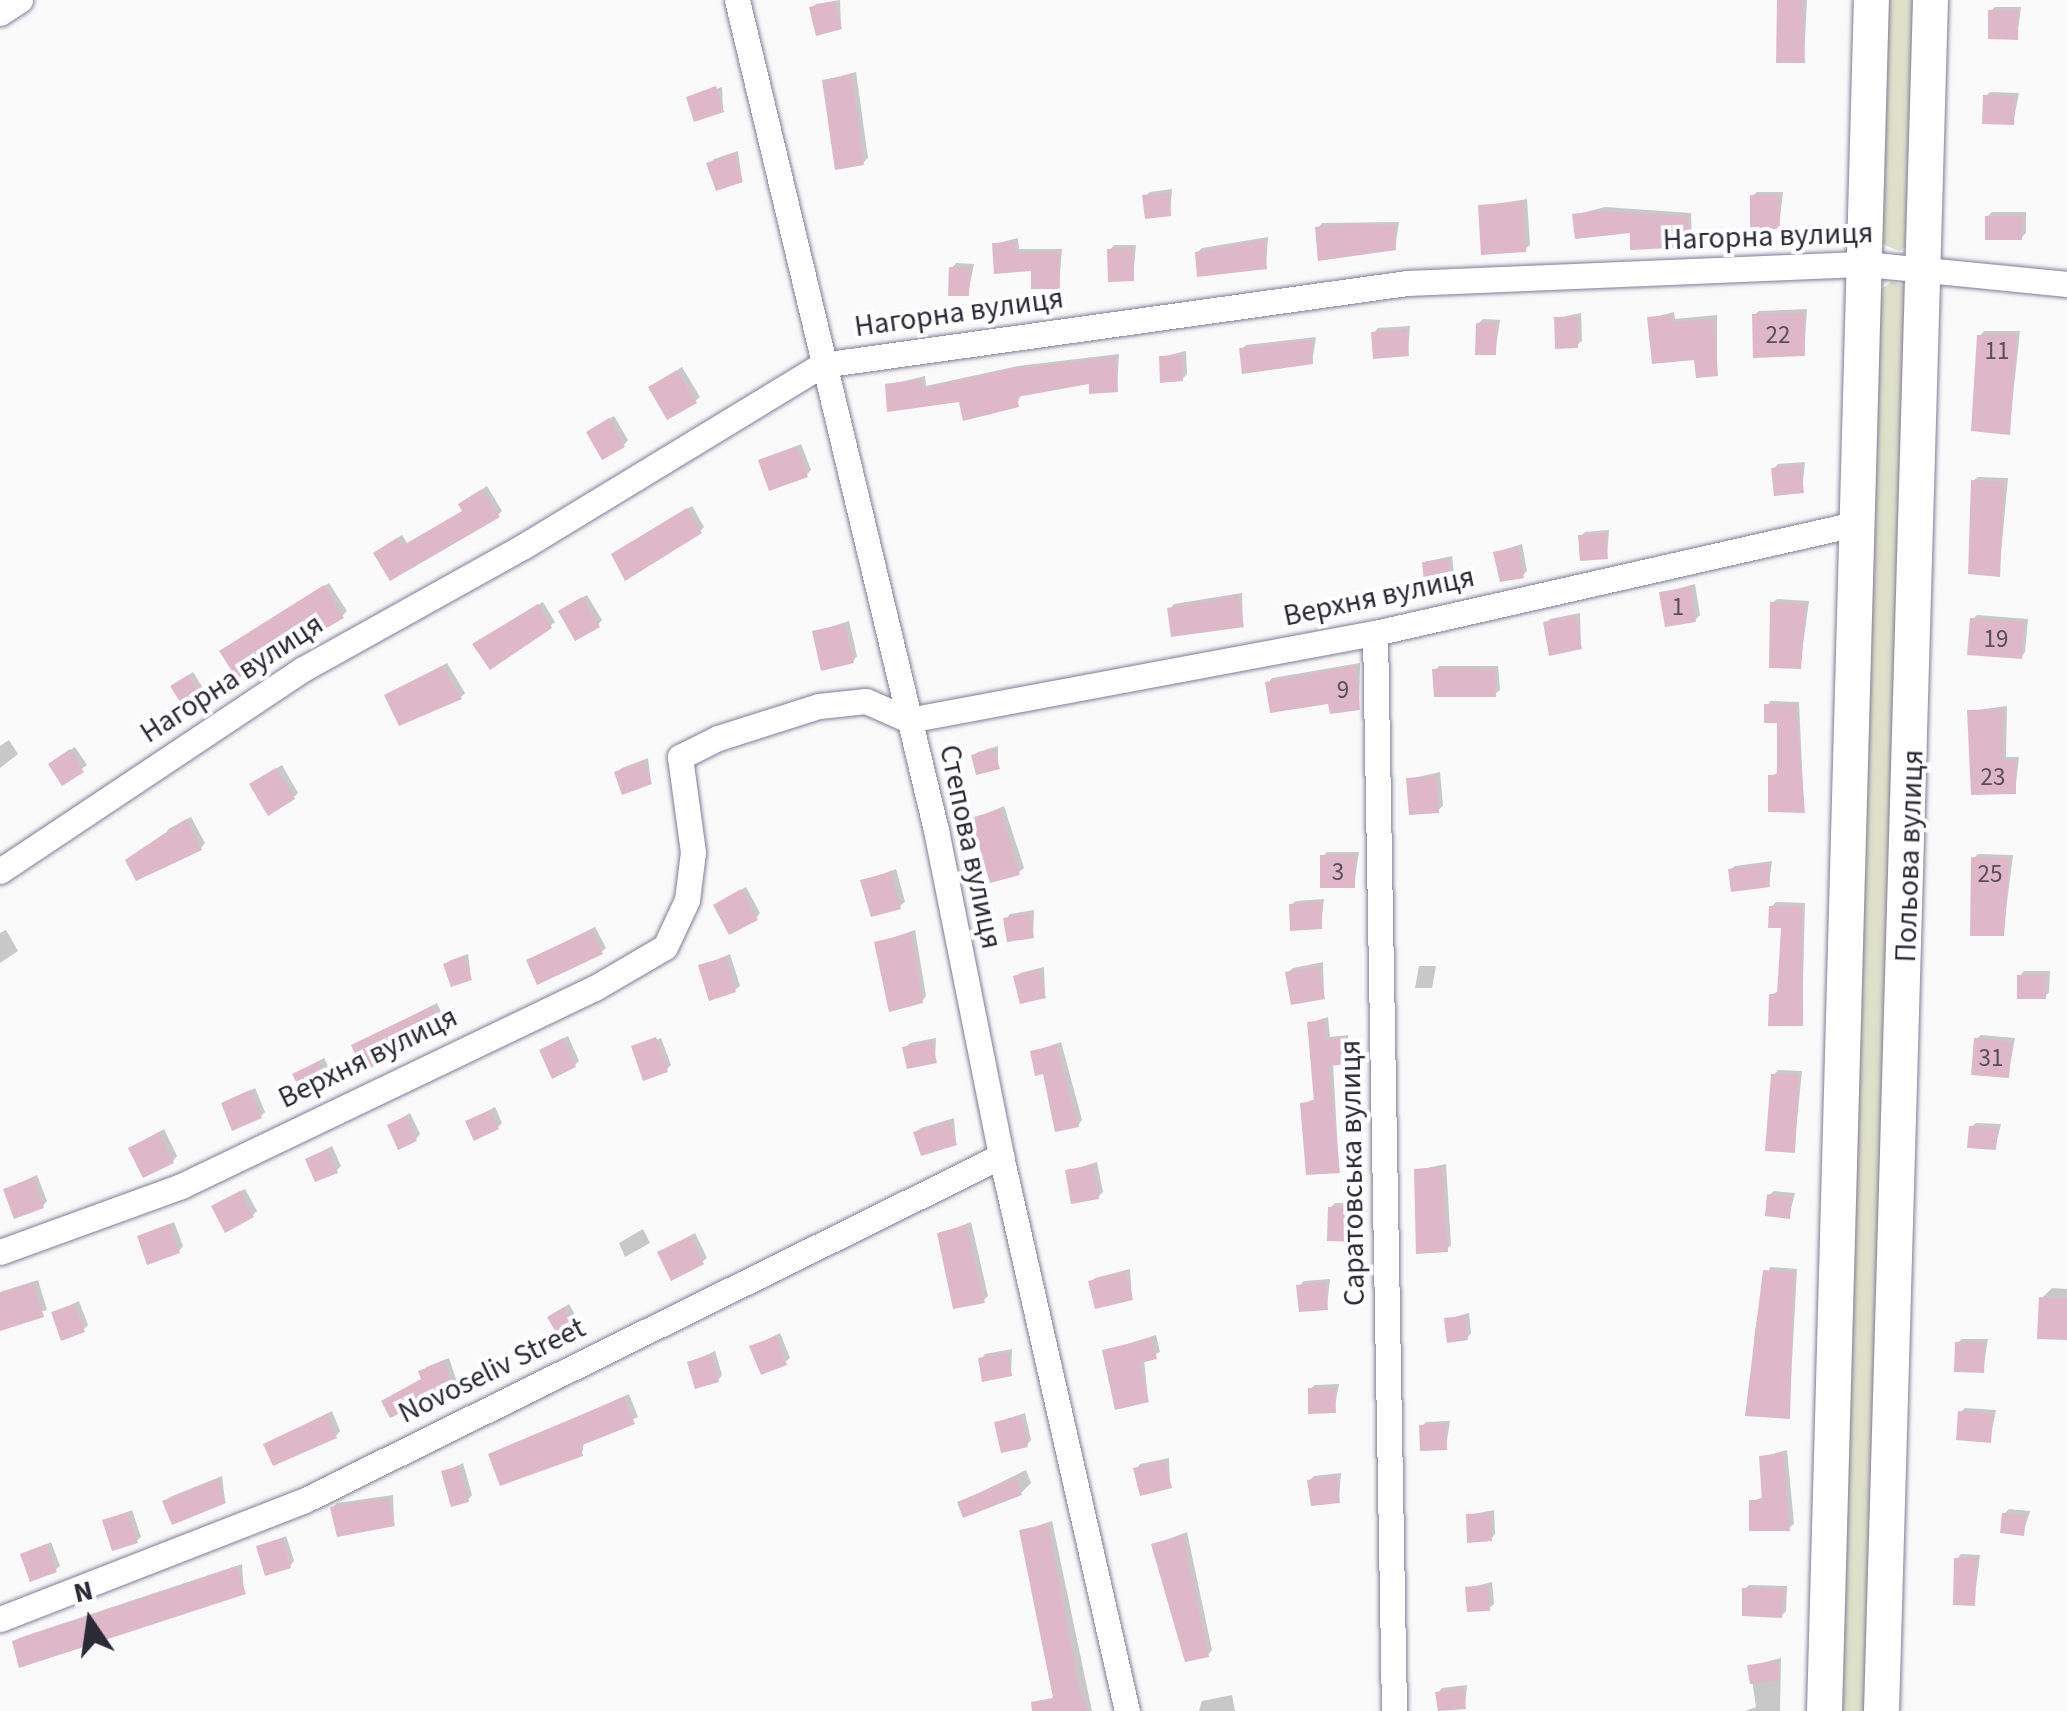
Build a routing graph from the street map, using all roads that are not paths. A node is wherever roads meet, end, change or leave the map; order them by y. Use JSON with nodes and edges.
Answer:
{"nodes":[{"id":1,"x":20,"y":0,"type":"edge"},
{"id":2,"x":737,"y":0,"type":"edge"},
{"id":3,"x":1871,"y":0,"type":"edge"},
{"id":4,"x":1930,"y":0,"type":"edge"},
{"id":5,"x":0,"y":13,"type":"edge"},
{"id":6,"x":1866,"y":264,"type":"junction"},
{"id":7,"x":1923,"y":268,"type":"junction"},
{"id":8,"x":2067,"y":284,"type":"edge"},
{"id":9,"x":822,"y":365,"type":"junction"},
{"id":10,"x":1859,"y":523,"type":"junction"},
{"id":11,"x":1375,"y":633,"type":"junction"},
{"id":12,"x":909,"y":720,"type":"junction"},
{"id":13,"x":0,"y":871,"type":"edge"},
{"id":14,"x":1001,"y":1156,"type":"junction"},
{"id":15,"x":0,"y":1252,"type":"edge"},
{"id":16,"x":0,"y":1619,"type":"edge"},
{"id":17,"x":1127,"y":1711,"type":"edge"},
{"id":18,"x":1394,"y":1711,"type":"edge"},
{"id":19,"x":1824,"y":1711,"type":"edge"},
{"id":20,"x":1880,"y":1711,"type":"edge"}],
"edges":[{"from":1,"to":5,"type":"street"},
{"from":2,"to":9,"type":"street","name":"Степова вулиця"},
{"from":3,"to":6,"type":"main road","name":"Польова вулиця"},
{"from":4,"to":7,"type":"main road","name":"Польова вулиця"},
{"from":6,"to":7,"type":"street","name":"Нагорна вулиця"},
{"from":6,"to":9,"type":"street","name":"Нагорна вулиця"},
{"from":6,"to":10,"type":"main road","name":"Польова вулиця"},
{"from":7,"to":8,"type":"street","name":"Нагорна вулиця"},
{"from":7,"to":20,"type":"main road","name":"Польова вулиця"},
{"from":9,"to":12,"type":"street","name":"Степова вулиця"},
{"from":9,"to":13,"type":"street","name":"Нагорна вулиця"},
{"from":10,"to":11,"type":"street","name":"Верхня вулиця"},
{"from":10,"to":19,"type":"main road","name":"Польова вулиця"},
{"from":11,"to":12,"type":"street","name":"Верхня вулиця"},
{"from":11,"to":18,"type":"street","name":"Саратовська вулиця"},
{"from":12,"to":14,"type":"street","name":"Степова вулиця"},
{"from":12,"to":15,"type":"street","name":"Верхня вулиця"},
{"from":14,"to":16,"type":"street","name":"Novoseliv Street"},
{"from":14,"to":17,"type":"street","name":"Степова вулиця"}]}
